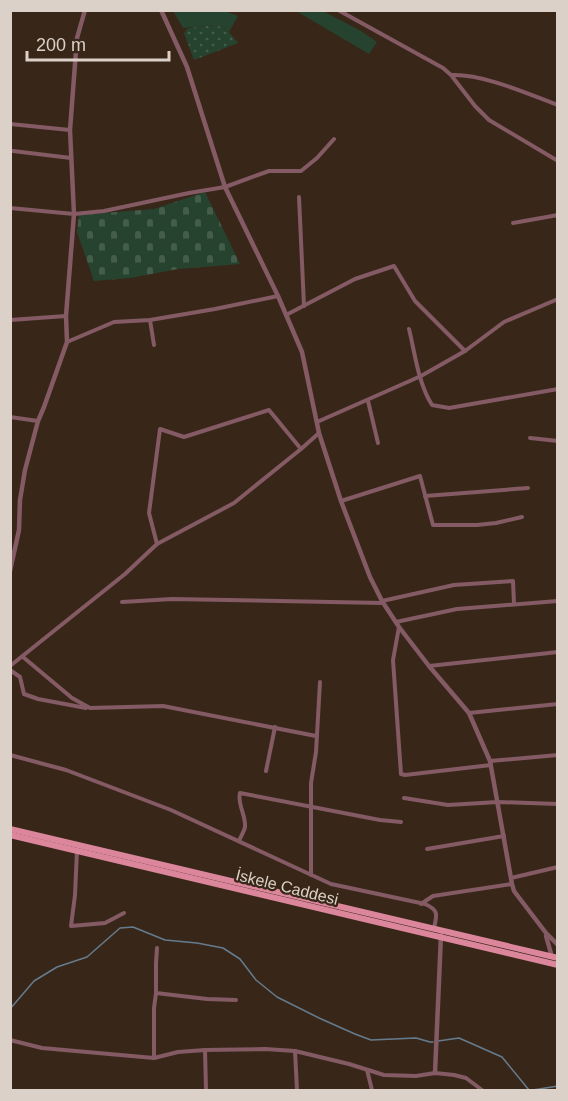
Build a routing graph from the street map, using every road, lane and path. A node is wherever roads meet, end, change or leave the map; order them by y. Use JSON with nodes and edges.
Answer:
{"nodes":[{"id":1,"x":85,"y":10,"type":"edge"},
{"id":2,"x":161,"y":10,"type":"edge"},
{"id":3,"x":338,"y":10,"type":"edge"},
{"id":4,"x":451,"y":75,"type":"junction"},
{"id":5,"x":558,"y":105,"type":"edge"},
{"id":6,"x":10,"y":124,"type":"edge"},
{"id":7,"x":70,"y":130,"type":"junction"},
{"id":8,"x":334,"y":139,"type":"dead end"},
{"id":9,"x":13,"y":151,"type":"dead end"},
{"id":10,"x":71,"y":158,"type":"junction"},
{"id":11,"x":558,"y":161,"type":"edge"},
{"id":12,"x":225,"y":187,"type":"junction"},
{"id":13,"x":299,"y":197,"type":"dead end"},
{"id":14,"x":10,"y":208,"type":"edge"},
{"id":15,"x":74,"y":214,"type":"junction"},
{"id":16,"x":558,"y":215,"type":"edge"},
{"id":17,"x":513,"y":223,"type":"dead end"},
{"id":18,"x":278,"y":296,"type":"junction"},
{"id":19,"x":558,"y":299,"type":"edge"},
{"id":20,"x":304,"y":306,"type":"junction"},
{"id":21,"x":286,"y":315,"type":"junction"},
{"id":22,"x":66,"y":316,"type":"junction"},
{"id":23,"x":10,"y":320,"type":"edge"},
{"id":24,"x":150,"y":320,"type":"junction"},
{"id":25,"x":409,"y":329,"type":"dead end"},
{"id":26,"x":67,"y":342,"type":"junction"},
{"id":27,"x":154,"y":345,"type":"dead end"},
{"id":28,"x":465,"y":351,"type":"junction"},
{"id":29,"x":421,"y":376,"type":"junction"},
{"id":30,"x":558,"y":389,"type":"edge"},
{"id":31,"x":368,"y":401,"type":"junction"},
{"id":32,"x":10,"y":417,"type":"edge"},
{"id":33,"x":38,"y":421,"type":"junction"},
{"id":34,"x":317,"y":422,"type":"junction"},
{"id":35,"x":319,"y":433,"type":"junction"},
{"id":36,"x":530,"y":438,"type":"dead end"},
{"id":37,"x":558,"y":441,"type":"edge"},
{"id":38,"x":378,"y":443,"type":"dead end"},
{"id":39,"x":301,"y":449,"type":"junction"},
{"id":40,"x":528,"y":488,"type":"dead end"},
{"id":41,"x":425,"y":496,"type":"junction"},
{"id":42,"x":341,"y":501,"type":"junction"},
{"id":43,"x":522,"y":517,"type":"dead end"},
{"id":44,"x":157,"y":544,"type":"junction"},
{"id":45,"x":10,"y":571,"type":"edge"},
{"id":46,"x":558,"y":601,"type":"edge"},
{"id":47,"x":122,"y":602,"type":"dead end"},
{"id":48,"x":382,"y":602,"type":"junction"},
{"id":49,"x":514,"y":604,"type":"junction"},
{"id":50,"x":397,"y":625,"type":"junction"},
{"id":51,"x":558,"y":652,"type":"edge"},
{"id":52,"x":23,"y":657,"type":"junction"},
{"id":53,"x":429,"y":666,"type":"junction"},
{"id":54,"x":10,"y":668,"type":"edge"},
{"id":55,"x":320,"y":682,"type":"dead end"},
{"id":56,"x":558,"y":704,"type":"edge"},
{"id":57,"x":90,"y":708,"type":"junction"},
{"id":58,"x":469,"y":713,"type":"junction"},
{"id":59,"x":275,"y":727,"type":"junction"},
{"id":60,"x":316,"y":736,"type":"junction"},
{"id":61,"x":10,"y":755,"type":"edge"},
{"id":62,"x":558,"y":755,"type":"edge"},
{"id":63,"x":491,"y":763,"type":"junction"},
{"id":64,"x":266,"y":771,"type":"dead end"},
{"id":65,"x":404,"y":798,"type":"dead end"},
{"id":66,"x":498,"y":802,"type":"junction"},
{"id":67,"x":558,"y":804,"type":"edge"},
{"id":68,"x":311,"y":806,"type":"junction"},
{"id":69,"x":401,"y":822,"type":"dead end"},
{"id":70,"x":10,"y":830,"type":"edge"},
{"id":71,"x":10,"y":836,"type":"edge"},
{"id":72,"x":504,"y":836,"type":"junction"},
{"id":73,"x":239,"y":841,"type":"junction"},
{"id":74,"x":77,"y":849,"type":"junction"},
{"id":75,"x":428,"y":849,"type":"dead end"},
{"id":76,"x":558,"y":867,"type":"edge"},
{"id":77,"x":311,"y":875,"type":"junction"},
{"id":78,"x":511,"y":881,"type":"junction"},
{"id":79,"x":421,"y":903,"type":"junction"},
{"id":80,"x":124,"y":914,"type":"dead end"},
{"id":81,"x":439,"y":932,"type":"junction"},
{"id":82,"x":546,"y":933,"type":"junction"},
{"id":83,"x":558,"y":945,"type":"edge"},
{"id":84,"x":157,"y":948,"type":"dead end"},
{"id":85,"x":555,"y":957,"type":"edge"},
{"id":86,"x":558,"y":965,"type":"edge"},
{"id":87,"x":156,"y":993,"type":"junction"},
{"id":88,"x":236,"y":1000,"type":"dead end"},
{"id":89,"x":10,"y":1040,"type":"edge"},
{"id":90,"x":204,"y":1050,"type":"junction"},
{"id":91,"x":295,"y":1051,"type":"junction"},
{"id":92,"x":154,"y":1058,"type":"junction"},
{"id":93,"x":367,"y":1070,"type":"junction"},
{"id":94,"x":435,"y":1073,"type":"junction"},
{"id":95,"x":206,"y":1090,"type":"edge"},
{"id":96,"x":297,"y":1090,"type":"edge"},
{"id":97,"x":372,"y":1090,"type":"edge"},
{"id":98,"x":482,"y":1090,"type":"edge"}],
"edges":[{"from":1,"to":7,"type":"street"},
{"from":2,"to":12,"type":"street"},
{"from":3,"to":4,"type":"street"},
{"from":4,"to":5,"type":"street"},
{"from":4,"to":11,"type":"street"},
{"from":6,"to":7,"type":"street"},
{"from":7,"to":10,"type":"street"},
{"from":8,"to":12,"type":"street"},
{"from":9,"to":10,"type":"street"},
{"from":10,"to":15,"type":"street"},
{"from":12,"to":15,"type":"street"},
{"from":12,"to":18,"type":"street"},
{"from":13,"to":20,"type":"street"},
{"from":14,"to":15,"type":"street"},
{"from":15,"to":22,"type":"street"},
{"from":16,"to":17,"type":"street"},
{"from":18,"to":21,"type":"street"},
{"from":18,"to":24,"type":"street"},
{"from":19,"to":28,"type":"street"},
{"from":20,"to":21,"type":"street"},
{"from":20,"to":28,"type":"street"},
{"from":21,"to":34,"type":"street"},
{"from":22,"to":23,"type":"street"},
{"from":22,"to":26,"type":"street"},
{"from":24,"to":26,"type":"street"},
{"from":24,"to":27,"type":"street"},
{"from":25,"to":29,"type":"street"},
{"from":26,"to":33,"type":"street"},
{"from":28,"to":29,"type":"street"},
{"from":29,"to":30,"type":"street"},
{"from":29,"to":31,"type":"street"},
{"from":31,"to":34,"type":"street"},
{"from":31,"to":38,"type":"street"},
{"from":32,"to":33,"type":"street"},
{"from":33,"to":45,"type":"street"},
{"from":34,"to":35,"type":"street"},
{"from":35,"to":39,"type":"street"},
{"from":35,"to":42,"type":"street"},
{"from":36,"to":37,"type":"street"},
{"from":39,"to":44,"type":"street"},
{"from":39,"to":44,"type":"street"},
{"from":40,"to":41,"type":"street"},
{"from":41,"to":42,"type":"street"},
{"from":41,"to":43,"type":"street"},
{"from":42,"to":48,"type":"street"},
{"from":44,"to":52,"type":"street"},
{"from":46,"to":49,"type":"street"},
{"from":47,"to":48,"type":"street"},
{"from":48,"to":49,"type":"street"},
{"from":48,"to":50,"type":"street"},
{"from":49,"to":50,"type":"street"},
{"from":50,"to":53,"type":"street"},
{"from":50,"to":63,"type":"street"},
{"from":51,"to":53,"type":"street"},
{"from":52,"to":54,"type":"street"},
{"from":52,"to":57,"type":"street"},
{"from":53,"to":58,"type":"street"},
{"from":54,"to":57,"type":"street"},
{"from":55,"to":60,"type":"street"},
{"from":56,"to":58,"type":"street"},
{"from":57,"to":59,"type":"street"},
{"from":58,"to":63,"type":"street"},
{"from":59,"to":60,"type":"street"},
{"from":59,"to":64,"type":"street"},
{"from":60,"to":68,"type":"street"},
{"from":61,"to":73,"type":"street"},
{"from":62,"to":63,"type":"street"},
{"from":63,"to":66,"type":"street"},
{"from":65,"to":66,"type":"street"},
{"from":66,"to":67,"type":"street"},
{"from":66,"to":72,"type":"street"},
{"from":68,"to":69,"type":"street"},
{"from":68,"to":73,"type":"street"},
{"from":68,"to":77,"type":"street"},
{"from":70,"to":74,"type":"main road"},
{"from":71,"to":74,"type":"main road","name":"İskele Caddesi"},
{"from":72,"to":75,"type":"street"},
{"from":72,"to":78,"type":"street"},
{"from":73,"to":77,"type":"street"},
{"from":74,"to":80,"type":"street"},
{"from":74,"to":81,"type":"main road","name":"İskele Caddesi"},
{"from":74,"to":81,"type":"main road"},
{"from":76,"to":78,"type":"street"},
{"from":77,"to":79,"type":"street"},
{"from":78,"to":79,"type":"street"},
{"from":78,"to":82,"type":"street"},
{"from":79,"to":81,"type":"street"},
{"from":81,"to":85,"type":"main road"},
{"from":81,"to":86,"type":"main road","name":"İskele Caddesi"},
{"from":81,"to":94,"type":"street"},
{"from":82,"to":83,"type":"street"},
{"from":82,"to":85,"type":"street"},
{"from":84,"to":87,"type":"street"},
{"from":87,"to":88,"type":"street"},
{"from":87,"to":92,"type":"street"},
{"from":89,"to":92,"type":"street"},
{"from":90,"to":91,"type":"street"},
{"from":90,"to":92,"type":"street"},
{"from":90,"to":95,"type":"street"},
{"from":91,"to":93,"type":"street"},
{"from":91,"to":96,"type":"street"},
{"from":93,"to":94,"type":"street"},
{"from":93,"to":97,"type":"street"},
{"from":94,"to":98,"type":"street"}]}
